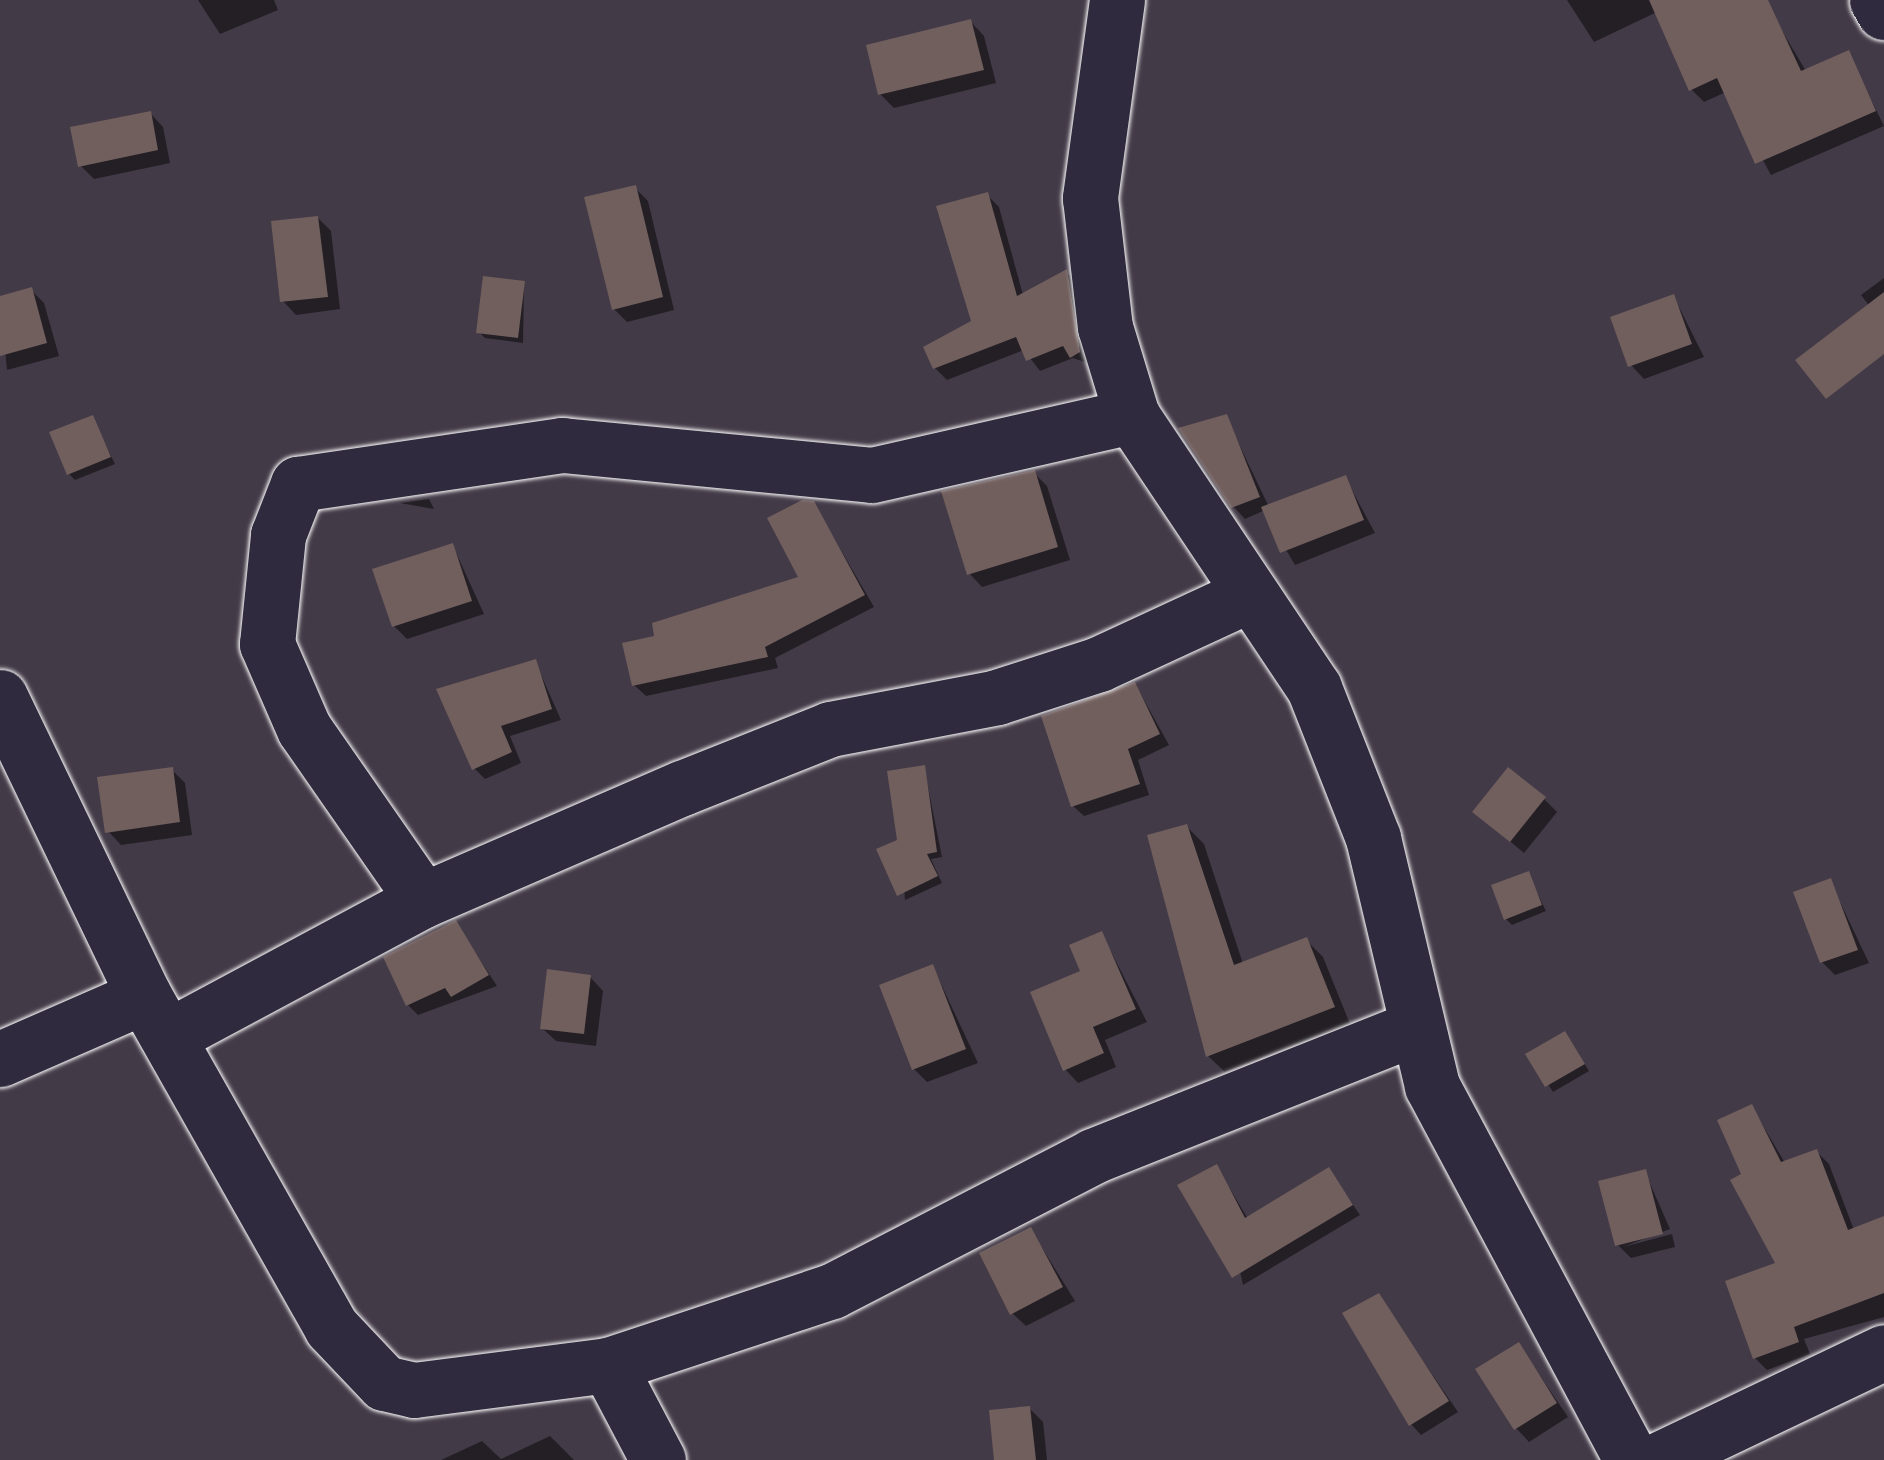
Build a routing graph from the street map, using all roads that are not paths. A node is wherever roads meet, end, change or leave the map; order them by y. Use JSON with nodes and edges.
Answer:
{"nodes":[{"id":1,"x":1117,"y":0,"type":"edge"},
{"id":2,"x":1877,"y":0,"type":"edge"},
{"id":3,"x":1884,"y":12,"type":"edge"},
{"id":4,"x":1132,"y":416,"type":"junction"},
{"id":5,"x":1246,"y":596,"type":"junction"},
{"id":6,"x":0,"y":697,"type":"edge"},
{"id":7,"x":423,"y":900,"type":"junction"},
{"id":8,"x":157,"y":1016,"type":"junction"},
{"id":9,"x":1412,"y":1030,"type":"junction"},
{"id":10,"x":0,"y":1059,"type":"edge"},
{"id":11,"x":1884,"y":1352,"type":"edge"},
{"id":12,"x":608,"y":1365,"type":"junction"},
{"id":13,"x":658,"y":1460,"type":"edge"},
{"id":14,"x":1632,"y":1460,"type":"edge"},
{"id":15,"x":1658,"y":1460,"type":"edge"}],
"edges":[{"from":1,"to":4,"type":"street"},
{"from":2,"to":3,"type":"street"},
{"from":4,"to":5,"type":"street"},
{"from":4,"to":7,"type":"street"},
{"from":5,"to":7,"type":"street"},
{"from":5,"to":9,"type":"street"},
{"from":6,"to":8,"type":"street"},
{"from":7,"to":8,"type":"street"},
{"from":8,"to":10,"type":"street"},
{"from":8,"to":12,"type":"street"},
{"from":9,"to":12,"type":"street"},
{"from":9,"to":14,"type":"street"},
{"from":11,"to":15,"type":"street"},
{"from":12,"to":13,"type":"street"}]}
